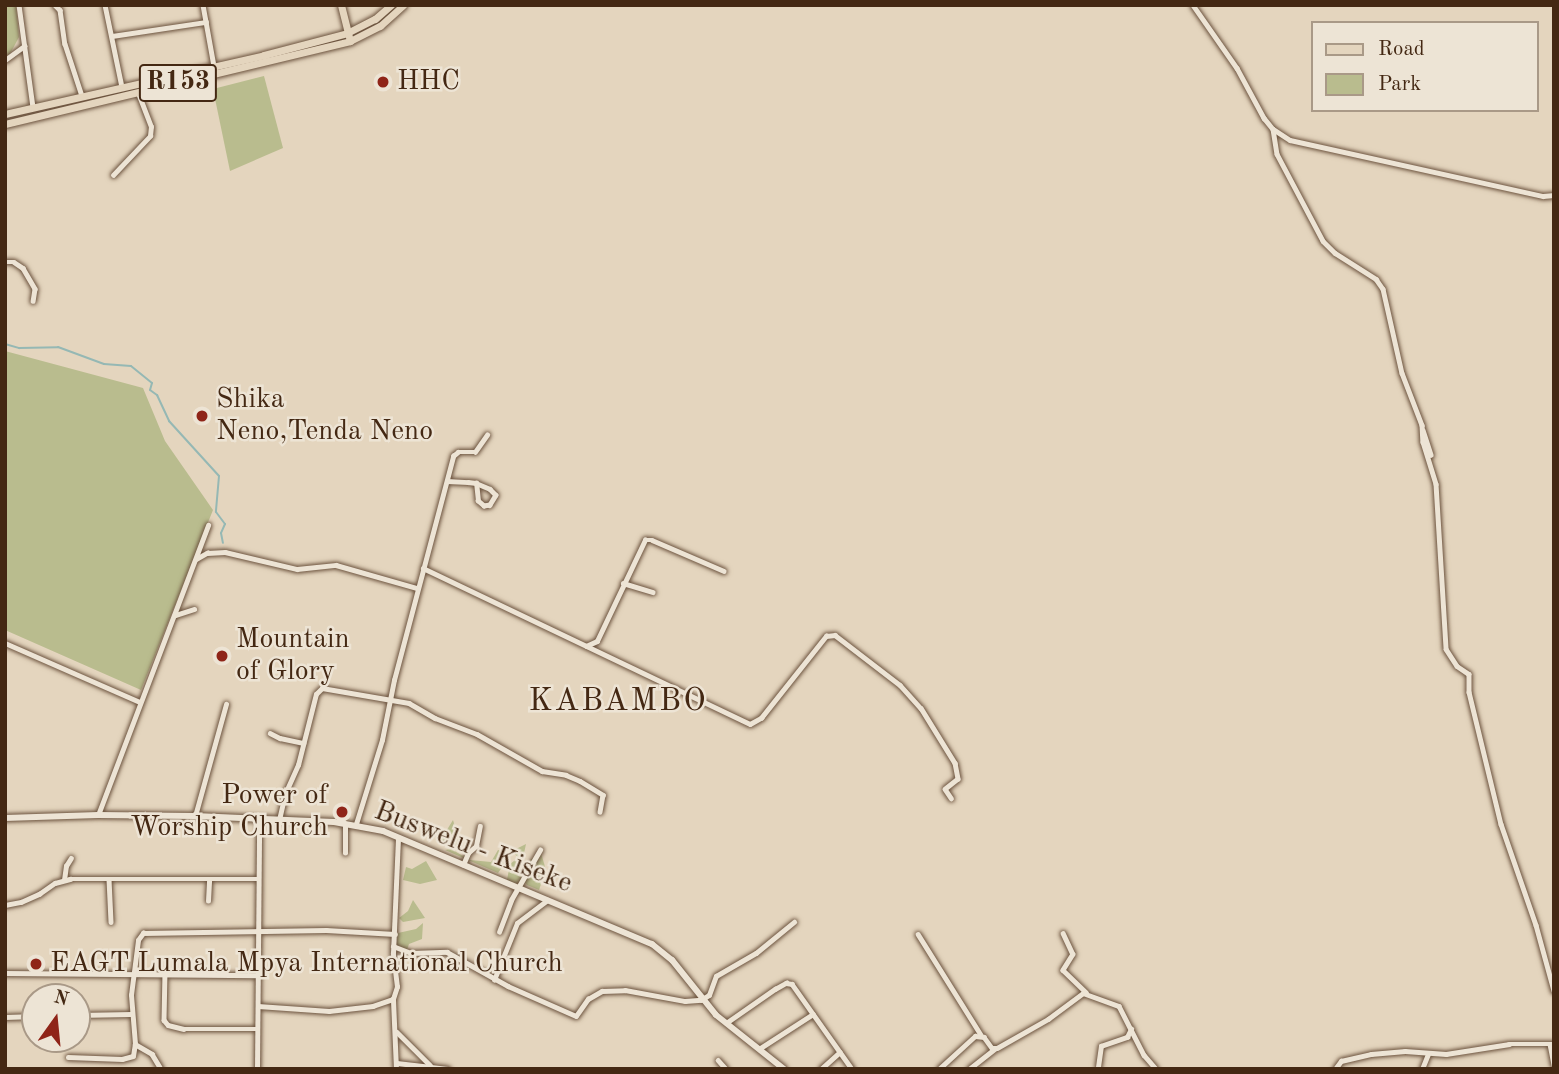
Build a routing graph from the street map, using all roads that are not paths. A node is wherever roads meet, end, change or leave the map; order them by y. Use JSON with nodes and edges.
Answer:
{"nodes":[{"id":1,"x":19,"y":5,"type":"edge"},
{"id":2,"x":55,"y":5,"type":"edge"},
{"id":3,"x":105,"y":5,"type":"edge"},
{"id":4,"x":203,"y":5,"type":"edge"},
{"id":5,"x":341,"y":5,"type":"edge"},
{"id":6,"x":391,"y":5,"type":"edge"},
{"id":7,"x":403,"y":5,"type":"edge"},
{"id":8,"x":1193,"y":5,"type":"edge"},
{"id":9,"x":62,"y":8,"type":"edge"},
{"id":10,"x":206,"y":22,"type":"junction"},
{"id":11,"x":111,"y":36,"type":"junction"},
{"id":12,"x":349,"y":37,"type":"junction"},
{"id":13,"x":24,"y":46,"type":"junction"},
{"id":14,"x":5,"y":60,"type":"edge"},
{"id":15,"x":214,"y":66,"type":"junction"},
{"id":16,"x":122,"y":88,"type":"junction"},
{"id":17,"x":138,"y":93,"type":"junction"},
{"id":18,"x":82,"y":96,"type":"junction"},
{"id":19,"x":34,"y":108,"type":"junction"},
{"id":20,"x":5,"y":114,"type":"edge"},
{"id":21,"x":5,"y":124,"type":"edge"},
{"id":22,"x":1273,"y":130,"type":"junction"},
{"id":23,"x":113,"y":175,"type":"dead end"},
{"id":24,"x":1554,"y":195,"type":"edge"},
{"id":25,"x":5,"y":262,"type":"edge"},
{"id":26,"x":33,"y":301,"type":"dead end"},
{"id":27,"x":487,"y":435,"type":"dead end"},
{"id":28,"x":447,"y":481,"type":"junction"},
{"id":29,"x":476,"y":483,"type":"junction"},
{"id":30,"x":208,"y":525,"type":"dead end"},
{"id":31,"x":195,"y":559,"type":"junction"},
{"id":32,"x":423,"y":568,"type":"junction"},
{"id":33,"x":724,"y":571,"type":"dead end"},
{"id":34,"x":623,"y":583,"type":"junction"},
{"id":35,"x":418,"y":588,"type":"junction"},
{"id":36,"x":653,"y":592,"type":"dead end"},
{"id":37,"x":194,"y":609,"type":"dead end"},
{"id":38,"x":176,"y":615,"type":"junction"},
{"id":39,"x":5,"y":643,"type":"edge"},
{"id":40,"x":585,"y":646,"type":"junction"},
{"id":41,"x":389,"y":701,"type":"junction"},
{"id":42,"x":140,"y":702,"type":"junction"},
{"id":43,"x":226,"y":704,"type":"dead end"},
{"id":44,"x":270,"y":733,"type":"dead end"},
{"id":45,"x":303,"y":743,"type":"junction"},
{"id":46,"x":951,"y":798,"type":"dead end"},
{"id":47,"x":600,"y":812,"type":"dead end"},
{"id":48,"x":99,"y":815,"type":"junction"},
{"id":49,"x":195,"y":816,"type":"junction"},
{"id":50,"x":5,"y":818,"type":"edge"},
{"id":51,"x":259,"y":819,"type":"junction"},
{"id":52,"x":279,"y":820,"type":"junction"},
{"id":53,"x":345,"y":823,"type":"junction"},
{"id":54,"x":356,"y":824,"type":"junction"},
{"id":55,"x":480,"y":826,"type":"dead end"},
{"id":56,"x":398,"y":836,"type":"junction"},
{"id":57,"x":540,"y":850,"type":"dead end"},
{"id":58,"x":345,"y":853,"type":"dead end"},
{"id":59,"x":71,"y":858,"type":"dead end"},
{"id":60,"x":463,"y":865,"type":"junction"},
{"id":61,"x":109,"y":879,"type":"junction"},
{"id":62,"x":258,"y":879,"type":"junction"},
{"id":63,"x":64,"y":880,"type":"junction"},
{"id":64,"x":209,"y":881,"type":"junction"},
{"id":65,"x":517,"y":888,"type":"junction"},
{"id":66,"x":547,"y":900,"type":"junction"},
{"id":67,"x":208,"y":901,"type":"dead end"},
{"id":68,"x":5,"y":905,"type":"edge"},
{"id":69,"x":111,"y":922,"type":"dead end"},
{"id":70,"x":794,"y":922,"type":"dead end"},
{"id":71,"x":259,"y":932,"type":"junction"},
{"id":72,"x":499,"y":932,"type":"dead end"},
{"id":73,"x":1063,"y":933,"type":"dead end"},
{"id":74,"x":395,"y":934,"type":"junction"},
{"id":75,"x":918,"y":934,"type":"dead end"},
{"id":76,"x":393,"y":946,"type":"junction"},
{"id":77,"x":165,"y":972,"type":"junction"},
{"id":78,"x":5,"y":973,"type":"edge"},
{"id":79,"x":135,"y":973,"type":"junction"},
{"id":80,"x":258,"y":975,"type":"junction"},
{"id":81,"x":494,"y":980,"type":"junction"},
{"id":82,"x":1554,"y":991,"type":"edge"},
{"id":83,"x":1086,"y":993,"type":"junction"},
{"id":84,"x":393,"y":999,"type":"junction"},
{"id":85,"x":701,"y":1000,"type":"junction"},
{"id":86,"x":258,"y":1006,"type":"junction"},
{"id":87,"x":131,"y":1014,"type":"junction"},
{"id":88,"x":813,"y":1014,"type":"junction"},
{"id":89,"x":91,"y":1015,"type":"edge"},
{"id":90,"x":725,"y":1023,"type":"junction"},
{"id":91,"x":1131,"y":1028,"type":"junction"},
{"id":92,"x":258,"y":1029,"type":"junction"},
{"id":93,"x":396,"y":1031,"type":"junction"},
{"id":94,"x":981,"y":1036,"type":"junction"},
{"id":95,"x":135,"y":1044,"type":"junction"},
{"id":96,"x":1552,"y":1044,"type":"edge"},
{"id":97,"x":759,"y":1049,"type":"junction"},
{"id":98,"x":995,"y":1049,"type":"junction"},
{"id":99,"x":840,"y":1052,"type":"junction"},
{"id":100,"x":1430,"y":1053,"type":"junction"},
{"id":101,"x":68,"y":1057,"type":"dead end"},
{"id":102,"x":718,"y":1060,"type":"dead end"},
{"id":103,"x":1554,"y":1065,"type":"edge"},
{"id":104,"x":397,"y":1066,"type":"edge"},
{"id":105,"x":432,"y":1067,"type":"junction"},
{"id":106,"x":1098,"y":1067,"type":"dead end"},
{"id":107,"x":944,"y":1068,"type":"edge"},
{"id":108,"x":161,"y":1069,"type":"edge"},
{"id":109,"x":257,"y":1069,"type":"edge"},
{"id":110,"x":448,"y":1069,"type":"edge"},
{"id":111,"x":726,"y":1069,"type":"edge"},
{"id":112,"x":784,"y":1069,"type":"edge"},
{"id":113,"x":821,"y":1069,"type":"edge"},
{"id":114,"x":852,"y":1069,"type":"edge"},
{"id":115,"x":970,"y":1069,"type":"edge"},
{"id":116,"x":1156,"y":1069,"type":"edge"},
{"id":117,"x":1335,"y":1069,"type":"edge"},
{"id":118,"x":1422,"y":1069,"type":"edge"}],
"edges":[{"from":1,"to":13,"type":"street"},
{"from":2,"to":9,"type":"street"},
{"from":3,"to":11,"type":"street"},
{"from":4,"to":10,"type":"street"},
{"from":5,"to":12,"type":"main road"},
{"from":6,"to":12,"type":"main road","number":"R153"},
{"from":7,"to":12,"type":"main road","number":"R153"},
{"from":8,"to":22,"type":"street"},
{"from":9,"to":18,"type":"street"},
{"from":10,"to":11,"type":"street"},
{"from":10,"to":15,"type":"street"},
{"from":11,"to":16,"type":"street"},
{"from":12,"to":15,"type":"main road","number":"R153"},
{"from":12,"to":17,"type":"main road","number":"R153"},
{"from":13,"to":14,"type":"street"},
{"from":13,"to":19,"type":"street"},
{"from":15,"to":16,"type":"main road","number":"R153"},
{"from":16,"to":18,"type":"main road","number":"R153"},
{"from":17,"to":21,"type":"main road","number":"R153"},
{"from":17,"to":23,"type":"street"},
{"from":18,"to":19,"type":"main road","number":"R153"},
{"from":19,"to":20,"type":"main road","number":"R153"},
{"from":22,"to":24,"type":"street"},
{"from":22,"to":82,"type":"street"},
{"from":25,"to":26,"type":"street"},
{"from":27,"to":28,"type":"street"},
{"from":28,"to":29,"type":"street"},
{"from":28,"to":32,"type":"street"},
{"from":29,"to":29,"type":"street"},
{"from":30,"to":31,"type":"street"},
{"from":31,"to":35,"type":"street"},
{"from":31,"to":38,"type":"street"},
{"from":32,"to":35,"type":"street"},
{"from":32,"to":40,"type":"street"},
{"from":33,"to":34,"type":"street"},
{"from":34,"to":36,"type":"street"},
{"from":34,"to":40,"type":"street"},
{"from":35,"to":41,"type":"street"},
{"from":37,"to":38,"type":"street"},
{"from":38,"to":42,"type":"street"},
{"from":39,"to":42,"type":"street"},
{"from":40,"to":46,"type":"street"},
{"from":41,"to":45,"type":"street"},
{"from":41,"to":47,"type":"street"},
{"from":41,"to":54,"type":"street"},
{"from":42,"to":48,"type":"street"},
{"from":43,"to":49,"type":"street"},
{"from":44,"to":45,"type":"street"},
{"from":45,"to":52,"type":"street"},
{"from":48,"to":49,"type":"main road","name":"Buswelu - Kiseke"},
{"from":48,"to":50,"type":"main road","name":"Buswelu - Kiseke"},
{"from":49,"to":51,"type":"main road","name":"Buswelu - Kiseke"},
{"from":51,"to":52,"type":"main road","name":"Buswelu - Kiseke"},
{"from":51,"to":62,"type":"street"},
{"from":52,"to":53,"type":"main road","name":"Buswelu - Kiseke"},
{"from":53,"to":54,"type":"main road","name":"Buswelu - Kiseke"},
{"from":53,"to":58,"type":"street"},
{"from":54,"to":56,"type":"main road","name":"Buswelu - Kiseke"},
{"from":55,"to":60,"type":"street"},
{"from":56,"to":60,"type":"main road","name":"Buswelu - Kiseke"},
{"from":56,"to":74,"type":"street"},
{"from":57,"to":65,"type":"street"},
{"from":59,"to":63,"type":"street"},
{"from":60,"to":65,"type":"main road","name":"Buswelu - Kiseke"},
{"from":61,"to":63,"type":"street"},
{"from":61,"to":64,"type":"street"},
{"from":61,"to":69,"type":"street"},
{"from":62,"to":64,"type":"street"},
{"from":62,"to":71,"type":"street"},
{"from":63,"to":68,"type":"street"},
{"from":64,"to":67,"type":"street"},
{"from":65,"to":66,"type":"main road","name":"Buswelu - Kiseke"},
{"from":65,"to":72,"type":"street"},
{"from":66,"to":81,"type":"street"},
{"from":66,"to":85,"type":"main road","name":"Buswelu - Kiseke"},
{"from":70,"to":85,"type":"street"},
{"from":71,"to":74,"type":"street"},
{"from":71,"to":79,"type":"street"},
{"from":71,"to":80,"type":"street"},
{"from":73,"to":83,"type":"street"},
{"from":74,"to":76,"type":"street"},
{"from":75,"to":94,"type":"street"},
{"from":76,"to":81,"type":"street"},
{"from":76,"to":84,"type":"street"},
{"from":77,"to":79,"type":"street"},
{"from":77,"to":80,"type":"street"},
{"from":77,"to":92,"type":"street"},
{"from":78,"to":79,"type":"street"},
{"from":79,"to":87,"type":"street"},
{"from":80,"to":86,"type":"street"},
{"from":81,"to":85,"type":"street"},
{"from":83,"to":91,"type":"street"},
{"from":83,"to":98,"type":"street"},
{"from":84,"to":86,"type":"street"},
{"from":84,"to":93,"type":"street"},
{"from":85,"to":90,"type":"main road","name":"Buswelu - Kiseke"},
{"from":86,"to":92,"type":"street"},
{"from":87,"to":89,"type":"street"},
{"from":87,"to":95,"type":"street"},
{"from":88,"to":90,"type":"street"},
{"from":88,"to":97,"type":"street"},
{"from":88,"to":99,"type":"street"},
{"from":90,"to":97,"type":"main road","name":"Buswelu - Kiseke"},
{"from":91,"to":106,"type":"street"},
{"from":91,"to":116,"type":"street"},
{"from":92,"to":109,"type":"street"},
{"from":93,"to":104,"type":"street"},
{"from":93,"to":105,"type":"street"},
{"from":94,"to":98,"type":"street"},
{"from":94,"to":107,"type":"street"},
{"from":95,"to":101,"type":"street"},
{"from":95,"to":108,"type":"street"},
{"from":96,"to":100,"type":"street"},
{"from":96,"to":103,"type":"street"},
{"from":97,"to":112,"type":"main road","name":"Buswelu - Kiseke"},
{"from":98,"to":115,"type":"street"},
{"from":99,"to":113,"type":"street"},
{"from":99,"to":114,"type":"street"},
{"from":100,"to":117,"type":"street"},
{"from":100,"to":118,"type":"street"},
{"from":102,"to":111,"type":"street"},
{"from":104,"to":105,"type":"street"},
{"from":105,"to":110,"type":"street"}]}
